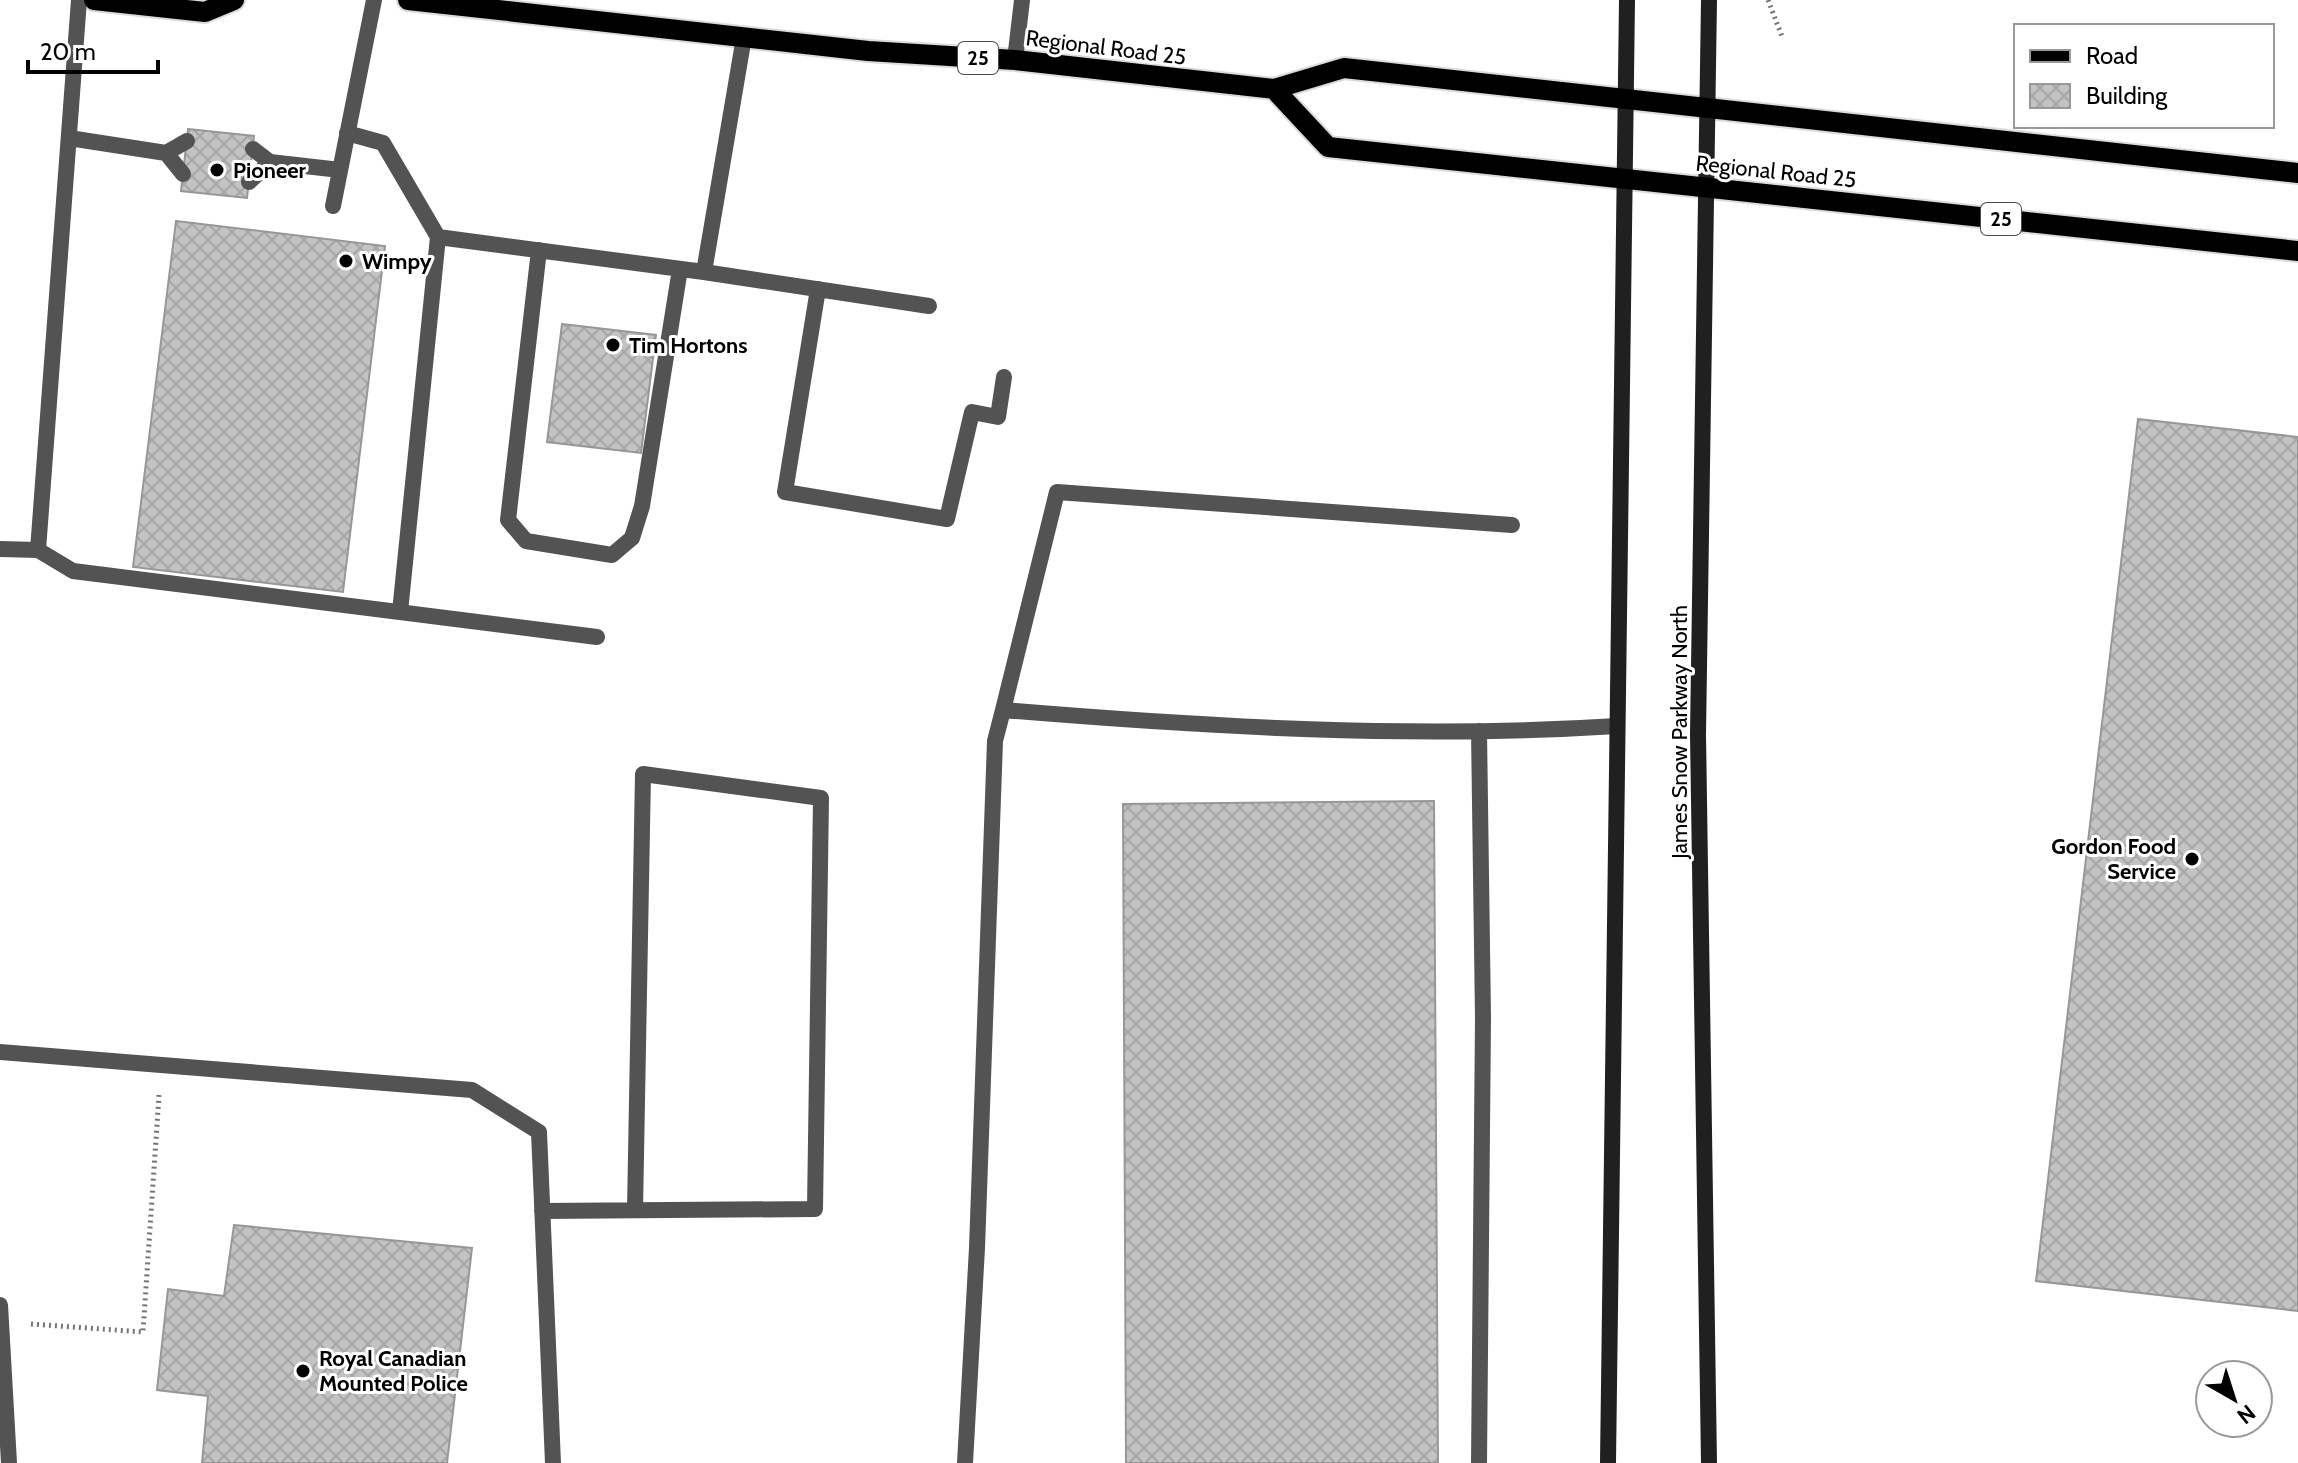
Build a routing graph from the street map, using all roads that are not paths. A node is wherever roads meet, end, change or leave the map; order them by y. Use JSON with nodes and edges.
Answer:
{"nodes":[{"id":1,"x":79,"y":0,"type":"edge"},
{"id":2,"x":94,"y":0,"type":"edge"},
{"id":3,"x":234,"y":0,"type":"edge"},
{"id":4,"x":374,"y":0,"type":"edge"},
{"id":5,"x":408,"y":0,"type":"edge"},
{"id":6,"x":1022,"y":0,"type":"edge"},
{"id":7,"x":1627,"y":0,"type":"edge"},
{"id":8,"x":1709,"y":0,"type":"edge"},
{"id":9,"x":744,"y":37,"type":"junction"},
{"id":10,"x":1015,"y":60,"type":"junction"},
{"id":11,"x":1274,"y":89,"type":"junction"},
{"id":12,"x":1626,"y":101,"type":"junction"},
{"id":13,"x":1708,"y":111,"type":"junction"},
{"id":14,"x":347,"y":133,"type":"junction"},
{"id":15,"x":69,"y":138,"type":"junction"},
{"id":16,"x":187,"y":141,"type":"dead end"},
{"id":17,"x":253,"y":149,"type":"dead end"},
{"id":18,"x":166,"y":153,"type":"junction"},
{"id":19,"x":270,"y":162,"type":"junction"},
{"id":20,"x":340,"y":170,"type":"junction"},
{"id":21,"x":2298,"y":173,"type":"edge"},
{"id":22,"x":183,"y":174,"type":"dead end"},
{"id":23,"x":1623,"y":179,"type":"junction"},
{"id":24,"x":249,"y":182,"type":"dead end"},
{"id":25,"x":1705,"y":188,"type":"junction"},
{"id":26,"x":333,"y":206,"type":"dead end"},
{"id":27,"x":438,"y":237,"type":"junction"},
{"id":28,"x":539,"y":250,"type":"junction"},
{"id":29,"x":2298,"y":251,"type":"edge"},
{"id":30,"x":680,"y":269,"type":"junction"},
{"id":31,"x":704,"y":272,"type":"junction"},
{"id":32,"x":818,"y":289,"type":"junction"},
{"id":33,"x":929,"y":306,"type":"dead end"},
{"id":34,"x":1004,"y":377,"type":"dead end"},
{"id":35,"x":1512,"y":525,"type":"dead end"},
{"id":36,"x":0,"y":549,"type":"edge"},
{"id":37,"x":38,"y":550,"type":"junction"},
{"id":38,"x":400,"y":612,"type":"junction"},
{"id":39,"x":597,"y":637,"type":"dead end"},
{"id":40,"x":1003,"y":710,"type":"junction"},
{"id":41,"x":1617,"y":726,"type":"junction"},
{"id":42,"x":1479,"y":731,"type":"junction"},
{"id":43,"x":0,"y":1052,"type":"edge"},
{"id":44,"x":635,"y":1210,"type":"junction"},
{"id":45,"x":542,"y":1211,"type":"junction"},
{"id":46,"x":1,"y":1314,"type":"edge"},
{"id":47,"x":9,"y":1463,"type":"edge"},
{"id":48,"x":553,"y":1463,"type":"edge"},
{"id":49,"x":965,"y":1463,"type":"edge"},
{"id":50,"x":1479,"y":1463,"type":"edge"},
{"id":51,"x":1608,"y":1463,"type":"edge"},
{"id":52,"x":1709,"y":1463,"type":"edge"}],
"edges":[{"from":1,"to":15,"type":"street"},
{"from":2,"to":3,"type":"main road"},
{"from":4,"to":14,"type":"street"},
{"from":5,"to":9,"type":"main road","name":"Regional Road 25","number":"25"},
{"from":6,"to":10,"type":"street"},
{"from":7,"to":12,"type":"main road"},
{"from":8,"to":13,"type":"main road","name":"James Snow Parkway North"},
{"from":9,"to":10,"type":"main road","name":"Regional Road 25","number":"25"},
{"from":9,"to":31,"type":"street"},
{"from":10,"to":11,"type":"main road","name":"Regional Road 25","number":"25"},
{"from":11,"to":12,"type":"main road","name":"Regional Road 25","number":"25"},
{"from":11,"to":23,"type":"main road","name":"Regional Road 25","number":"25"},
{"from":12,"to":13,"type":"main road","name":"Regional Road 25","number":"25"},
{"from":12,"to":23,"type":"main road"},
{"from":13,"to":21,"type":"main road","name":"Regional Road 25","number":"25"},
{"from":13,"to":25,"type":"main road","name":"James Snow Parkway North"},
{"from":14,"to":20,"type":"street"},
{"from":14,"to":27,"type":"street"},
{"from":15,"to":18,"type":"street"},
{"from":15,"to":37,"type":"street"},
{"from":16,"to":18,"type":"street"},
{"from":17,"to":19,"type":"street"},
{"from":18,"to":22,"type":"street"},
{"from":19,"to":20,"type":"street"},
{"from":19,"to":24,"type":"street"},
{"from":20,"to":26,"type":"street"},
{"from":23,"to":25,"type":"main road","name":"Regional Road 25","number":"25"},
{"from":23,"to":41,"type":"main road"},
{"from":25,"to":29,"type":"main road","name":"Regional Road 25","number":"25"},
{"from":25,"to":52,"type":"main road","name":"James Snow Parkway North"},
{"from":27,"to":28,"type":"street"},
{"from":27,"to":38,"type":"street"},
{"from":28,"to":30,"type":"street"},
{"from":28,"to":30,"type":"street"},
{"from":30,"to":31,"type":"street"},
{"from":31,"to":32,"type":"street"},
{"from":32,"to":33,"type":"street"},
{"from":32,"to":34,"type":"street"},
{"from":35,"to":40,"type":"street"},
{"from":36,"to":37,"type":"street"},
{"from":37,"to":38,"type":"street"},
{"from":38,"to":39,"type":"street"},
{"from":40,"to":42,"type":"street"},
{"from":40,"to":49,"type":"street"},
{"from":41,"to":42,"type":"street"},
{"from":41,"to":51,"type":"main road"},
{"from":42,"to":50,"type":"street"},
{"from":43,"to":45,"type":"street"},
{"from":44,"to":44,"type":"street"},
{"from":44,"to":45,"type":"street"},
{"from":45,"to":48,"type":"street"},
{"from":46,"to":47,"type":"street"}]}
